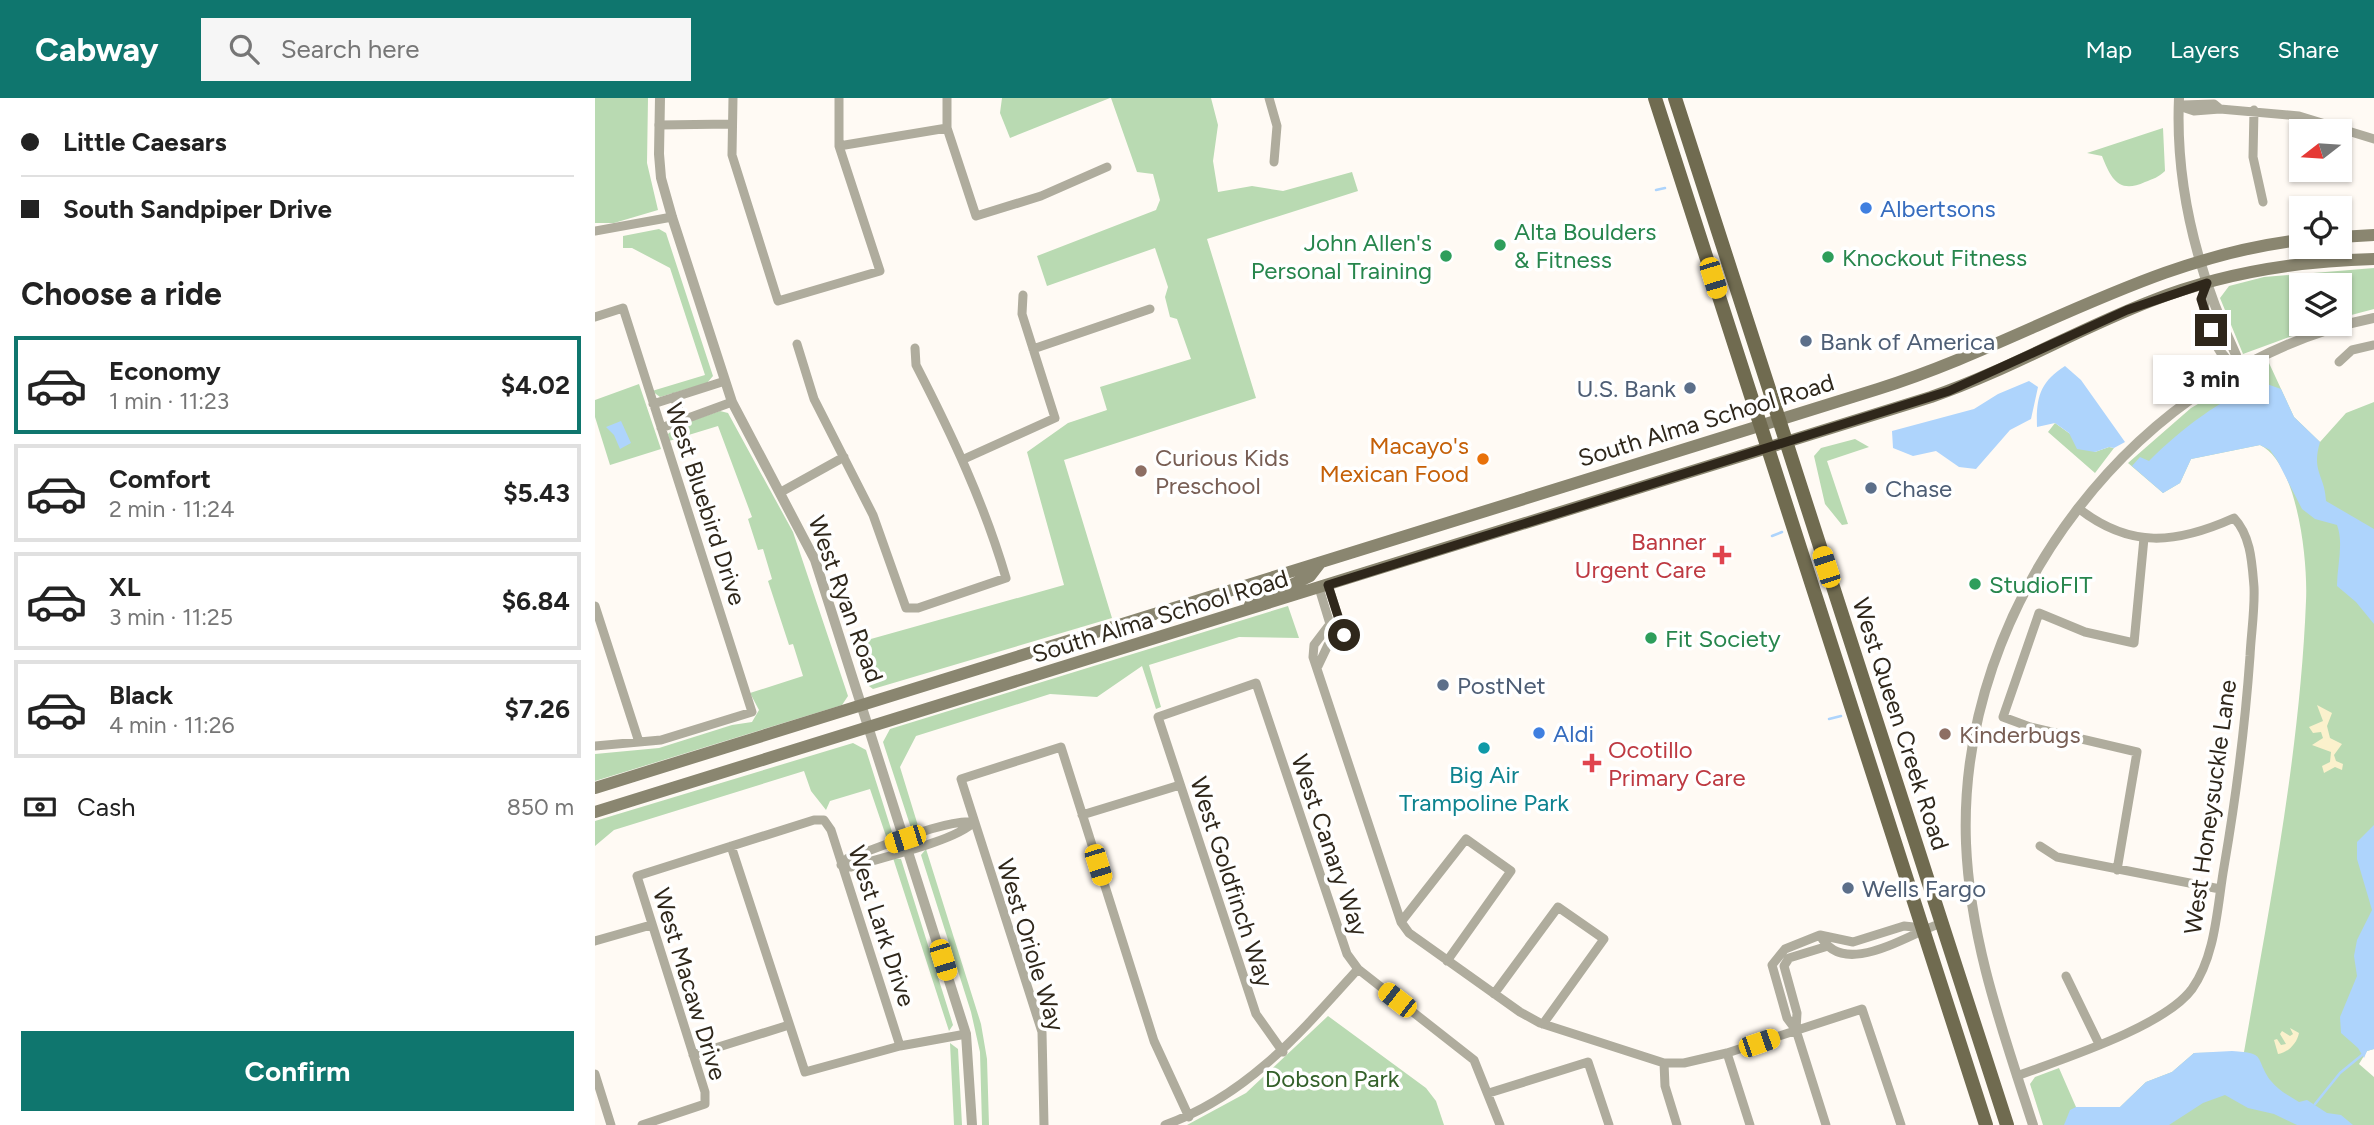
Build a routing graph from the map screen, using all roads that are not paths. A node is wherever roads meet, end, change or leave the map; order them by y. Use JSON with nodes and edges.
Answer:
{"nodes":[{"id":1,"x":660,"y":98,"type":"edge"},
{"id":2,"x":733,"y":98,"type":"edge"},
{"id":3,"x":839,"y":98,"type":"edge"},
{"id":4,"x":947,"y":98,"type":"edge"},
{"id":5,"x":1269,"y":98,"type":"edge"},
{"id":6,"x":1655,"y":98,"type":"edge"},
{"id":7,"x":1675,"y":98,"type":"edge"},
{"id":8,"x":2179,"y":102,"type":"edge"},
{"id":9,"x":2253,"y":110,"type":"junction"},
{"id":10,"x":731,"y":124,"type":"junction"},
{"id":11,"x":659,"y":125,"type":"junction"},
{"id":12,"x":947,"y":128,"type":"junction"},
{"id":13,"x":2374,"y":139,"type":"edge"},
{"id":14,"x":839,"y":146,"type":"junction"},
{"id":15,"x":1274,"y":162,"type":"dead end"},
{"id":16,"x":1107,"y":167,"type":"dead end"},
{"id":17,"x":2263,"y":202,"type":"dead end"},
{"id":18,"x":672,"y":217,"type":"junction"},
{"id":19,"x":1696,"y":228,"type":"junction"},
{"id":20,"x":595,"y":231,"type":"edge"},
{"id":21,"x":2374,"y":235,"type":"edge"},
{"id":22,"x":2352,"y":236,"type":"edge"},
{"id":23,"x":2289,"y":242,"type":"edge"},
{"id":24,"x":2374,"y":259,"type":"edge"},
{"id":25,"x":2200,"y":260,"type":"junction"},
{"id":26,"x":2207,"y":283,"type":"junction"},
{"id":27,"x":1023,"y":295,"type":"dead end"},
{"id":28,"x":1741,"y":301,"type":"junction"},
{"id":29,"x":1150,"y":309,"type":"dead end"},
{"id":30,"x":595,"y":317,"type":"edge"},
{"id":31,"x":2374,"y":318,"type":"edge"},
{"id":32,"x":797,"y":344,"type":"dead end"},
{"id":33,"x":2374,"y":345,"type":"edge"},
{"id":34,"x":915,"y":348,"type":"dead end"},
{"id":35,"x":1033,"y":349,"type":"junction"},
{"id":36,"x":2339,"y":362,"type":"dead end"},
{"id":37,"x":2238,"y":371,"type":"junction"},
{"id":38,"x":725,"y":381,"type":"junction"},
{"id":39,"x":674,"y":397,"type":"junction"},
{"id":40,"x":733,"y":402,"type":"junction"},
{"id":41,"x":653,"y":404,"type":"junction"},
{"id":42,"x":1779,"y":420,"type":"junction"},
{"id":43,"x":683,"y":421,"type":"junction"},
{"id":44,"x":1760,"y":426,"type":"junction"},
{"id":45,"x":661,"y":428,"type":"junction"},
{"id":46,"x":1786,"y":442,"type":"junction"},
{"id":47,"x":1767,"y":448,"type":"junction"},
{"id":48,"x":844,"y":457,"type":"junction"},
{"id":49,"x":964,"y":459,"type":"junction"},
{"id":50,"x":781,"y":492,"type":"junction"},
{"id":51,"x":2078,"y":508,"type":"junction"},
{"id":52,"x":2144,"y":538,"type":"junction"},
{"id":53,"x":1320,"y":562,"type":"junction"},
{"id":54,"x":1323,"y":587,"type":"junction"},
{"id":55,"x":595,"y":606,"type":"edge"},
{"id":56,"x":1237,"y":614,"type":"junction"},
{"id":57,"x":1318,"y":666,"type":"junction"},
{"id":58,"x":1256,"y":683,"type":"joint"},
{"id":59,"x":862,"y":705,"type":"junction"},
{"id":60,"x":869,"y":728,"type":"junction"},
{"id":61,"x":639,"y":743,"type":"junction"},
{"id":62,"x":595,"y":746,"type":"edge"},
{"id":63,"x":1180,"y":785,"type":"junction"},
{"id":64,"x":595,"y":788,"type":"edge"},
{"id":65,"x":595,"y":812,"type":"edge"},
{"id":66,"x":1082,"y":815,"type":"junction"},
{"id":67,"x":974,"y":822,"type":"junction"},
{"id":68,"x":906,"y":844,"type":"junction"},
{"id":69,"x":731,"y":846,"type":"junction"},
{"id":70,"x":2040,"y":846,"type":"dead end"},
{"id":71,"x":841,"y":865,"type":"junction"},
{"id":72,"x":2117,"y":870,"type":"junction"},
{"id":73,"x":2220,"y":889,"type":"junction"},
{"id":74,"x":1401,"y":922,"type":"junction"},
{"id":75,"x":1942,"y":923,"type":"junction"},
{"id":76,"x":651,"y":925,"type":"junction"},
{"id":77,"x":1923,"y":928,"type":"junction"},
{"id":78,"x":1820,"y":935,"type":"junction"},
{"id":79,"x":595,"y":942,"type":"edge"},
{"id":80,"x":1828,"y":946,"type":"junction"},
{"id":81,"x":1447,"y":961,"type":"junction"},
{"id":82,"x":1358,"y":970,"type":"junction"},
{"id":83,"x":2066,"y":976,"type":"dead end"},
{"id":84,"x":1494,"y":994,"type":"junction"},
{"id":85,"x":1542,"y":1024,"type":"junction"},
{"id":86,"x":789,"y":1025,"type":"junction"},
{"id":87,"x":1796,"y":1030,"type":"junction"},
{"id":88,"x":966,"y":1034,"type":"junction"},
{"id":89,"x":2099,"y":1044,"type":"junction"},
{"id":90,"x":900,"y":1046,"type":"junction"},
{"id":91,"x":1283,"y":1052,"type":"junction"},
{"id":92,"x":1727,"y":1053,"type":"junction"},
{"id":93,"x":694,"y":1055,"type":"junction"},
{"id":94,"x":1664,"y":1063,"type":"junction"},
{"id":95,"x":595,"y":1074,"type":"edge"},
{"id":96,"x":2017,"y":1076,"type":"junction"},
{"id":97,"x":1489,"y":1093,"type":"junction"},
{"id":98,"x":1189,"y":1116,"type":"junction"},
{"id":99,"x":611,"y":1125,"type":"edge"},
{"id":100,"x":642,"y":1125,"type":"edge"},
{"id":101,"x":972,"y":1125,"type":"edge"},
{"id":102,"x":1044,"y":1125,"type":"edge"},
{"id":103,"x":1165,"y":1125,"type":"edge"},
{"id":104,"x":1500,"y":1125,"type":"edge"},
{"id":105,"x":1609,"y":1125,"type":"edge"},
{"id":106,"x":1677,"y":1125,"type":"edge"},
{"id":107,"x":1750,"y":1125,"type":"edge"},
{"id":108,"x":1826,"y":1125,"type":"edge"},
{"id":109,"x":1901,"y":1125,"type":"edge"},
{"id":110,"x":1986,"y":1125,"type":"edge"},
{"id":111,"x":2007,"y":1125,"type":"edge"},
{"id":112,"x":2033,"y":1125,"type":"edge"}],
"edges":[{"from":1,"to":11,"type":"street","name":"West Ryan Road"},
{"from":2,"to":10,"type":"street"},
{"from":3,"to":14,"type":"street"},
{"from":4,"to":12,"type":"street"},
{"from":5,"to":15,"type":"street"},
{"from":6,"to":19,"type":"main road","name":"West Queen Creek Road"},
{"from":7,"to":28,"type":"main road","name":"West Queen Creek Road"},
{"from":8,"to":9,"type":"street"},
{"from":8,"to":25,"type":"street"},
{"from":9,"to":13,"type":"street"},
{"from":9,"to":17,"type":"street"},
{"from":10,"to":11,"type":"street"},
{"from":10,"to":14,"type":"street"},
{"from":11,"to":18,"type":"street","name":"West Ryan Road"},
{"from":12,"to":14,"type":"street"},
{"from":12,"to":16,"type":"street"},
{"from":18,"to":20,"type":"street"},
{"from":18,"to":38,"type":"street","name":"West Ryan Road"},
{"from":19,"to":28,"type":"main road"},
{"from":19,"to":44,"type":"main road","name":"West Queen Creek Road"},
{"from":21,"to":22,"type":"main road"},
{"from":23,"to":25,"type":"main road","name":"South Alma School Road"},
{"from":24,"to":26,"type":"main road","name":"South Alma School Road"},
{"from":25,"to":26,"type":"street"},
{"from":25,"to":42,"type":"main road","name":"South Alma School Road"},
{"from":26,"to":37,"type":"street"},
{"from":26,"to":46,"type":"main road","name":"South Alma School Road"},
{"from":27,"to":35,"type":"street"},
{"from":28,"to":42,"type":"main road","name":"West Queen Creek Road"},
{"from":29,"to":35,"type":"street"},
{"from":30,"to":41,"type":"street","name":"West Bluebird Drive"},
{"from":31,"to":37,"type":"street"},
{"from":32,"to":48,"type":"street"},
{"from":33,"to":36,"type":"street"},
{"from":34,"to":49,"type":"street"},
{"from":35,"to":49,"type":"street"},
{"from":37,"to":51,"type":"street"},
{"from":38,"to":39,"type":"street"},
{"from":38,"to":40,"type":"street","name":"West Ryan Road"},
{"from":39,"to":41,"type":"street"},
{"from":39,"to":43,"type":"street"},
{"from":40,"to":43,"type":"street"},
{"from":40,"to":50,"type":"street","name":"West Ryan Road"},
{"from":41,"to":45,"type":"street","name":"West Bluebird Drive"},
{"from":42,"to":44,"type":"main road","name":"South Alma School Road"},
{"from":42,"to":46,"type":"main road","name":"West Queen Creek Road"},
{"from":43,"to":45,"type":"street"},
{"from":44,"to":47,"type":"main road","name":"West Queen Creek Road"},
{"from":44,"to":53,"type":"main road","name":"South Alma School Road"},
{"from":45,"to":61,"type":"street","name":"West Bluebird Drive"},
{"from":46,"to":47,"type":"main road","name":"South Alma School Road"},
{"from":46,"to":75,"type":"main road","name":"West Queen Creek Road"},
{"from":47,"to":54,"type":"main road","name":"South Alma School Road"},
{"from":47,"to":77,"type":"main road","name":"West Queen Creek Road"},
{"from":48,"to":49,"type":"street"},
{"from":48,"to":50,"type":"street"},
{"from":50,"to":59,"type":"street","name":"West Ryan Road"},
{"from":51,"to":52,"type":"street"},
{"from":51,"to":96,"type":"street"},
{"from":52,"to":72,"type":"street"},
{"from":52,"to":73,"type":"street","name":"West Honeysuckle Lane"},
{"from":53,"to":56,"type":"main road"},
{"from":53,"to":59,"type":"main road","name":"South Alma School Road"},
{"from":54,"to":56,"type":"main road","name":"South Alma School Road"},
{"from":54,"to":57,"type":"street"},
{"from":54,"to":57,"type":"street"},
{"from":55,"to":61,"type":"street"},
{"from":56,"to":60,"type":"main road","name":"South Alma School Road"},
{"from":57,"to":74,"type":"street"},
{"from":58,"to":63,"type":"street","name":"West Goldfinch Way"},
{"from":58,"to":82,"type":"street","name":"West Canary Way"},
{"from":59,"to":60,"type":"street","name":"West Ryan Road"},
{"from":59,"to":64,"type":"main road","name":"South Alma School Road"},
{"from":60,"to":65,"type":"main road","name":"South Alma School Road"},
{"from":60,"to":68,"type":"street","name":"West Ryan Road"},
{"from":61,"to":62,"type":"street"},
{"from":63,"to":66,"type":"street"},
{"from":63,"to":91,"type":"street","name":"West Goldfinch Way"},
{"from":66,"to":67,"type":"street","name":"West Oriole Way"},
{"from":66,"to":98,"type":"street"},
{"from":67,"to":68,"type":"street"},
{"from":67,"to":102,"type":"street","name":"West Oriole Way"},
{"from":68,"to":71,"type":"street"},
{"from":68,"to":88,"type":"street","name":"West Ryan Road"},
{"from":69,"to":71,"type":"street","name":"West Lark Drive"},
{"from":69,"to":76,"type":"street","name":"West Macaw Drive"},
{"from":69,"to":86,"type":"street"},
{"from":70,"to":72,"type":"street"},
{"from":71,"to":90,"type":"street","name":"West Lark Drive"},
{"from":72,"to":73,"type":"street"},
{"from":73,"to":89,"type":"street","name":"West Honeysuckle Lane"},
{"from":74,"to":81,"type":"street"},
{"from":74,"to":81,"type":"street"},
{"from":75,"to":77,"type":"street"},
{"from":75,"to":111,"type":"main road","name":"West Queen Creek Road"},
{"from":76,"to":79,"type":"street"},
{"from":76,"to":93,"type":"street","name":"West Macaw Drive"},
{"from":77,"to":78,"type":"street"},
{"from":77,"to":80,"type":"street"},
{"from":77,"to":110,"type":"main road","name":"West Queen Creek Road"},
{"from":78,"to":80,"type":"street"},
{"from":78,"to":87,"type":"street"},
{"from":80,"to":87,"type":"street"},
{"from":81,"to":84,"type":"street"},
{"from":82,"to":91,"type":"street"},
{"from":82,"to":97,"type":"street","name":"West Canary Way"},
{"from":83,"to":89,"type":"street"},
{"from":84,"to":85,"type":"street"},
{"from":84,"to":85,"type":"street"},
{"from":85,"to":94,"type":"street"},
{"from":86,"to":90,"type":"street"},
{"from":86,"to":93,"type":"street"},
{"from":87,"to":92,"type":"street"},
{"from":87,"to":108,"type":"street"},
{"from":87,"to":109,"type":"street"},
{"from":88,"to":90,"type":"street"},
{"from":88,"to":101,"type":"street","name":"West Ryan Road"},
{"from":89,"to":96,"type":"street","name":"West Honeysuckle Lane"},
{"from":91,"to":98,"type":"street"},
{"from":92,"to":94,"type":"street"},
{"from":92,"to":107,"type":"street"},
{"from":93,"to":100,"type":"street","name":"West Macaw Drive"},
{"from":94,"to":106,"type":"street"},
{"from":95,"to":99,"type":"street"},
{"from":96,"to":112,"type":"street"},
{"from":97,"to":104,"type":"street","name":"West Canary Way"},
{"from":97,"to":105,"type":"street"},
{"from":98,"to":103,"type":"street"}]}
